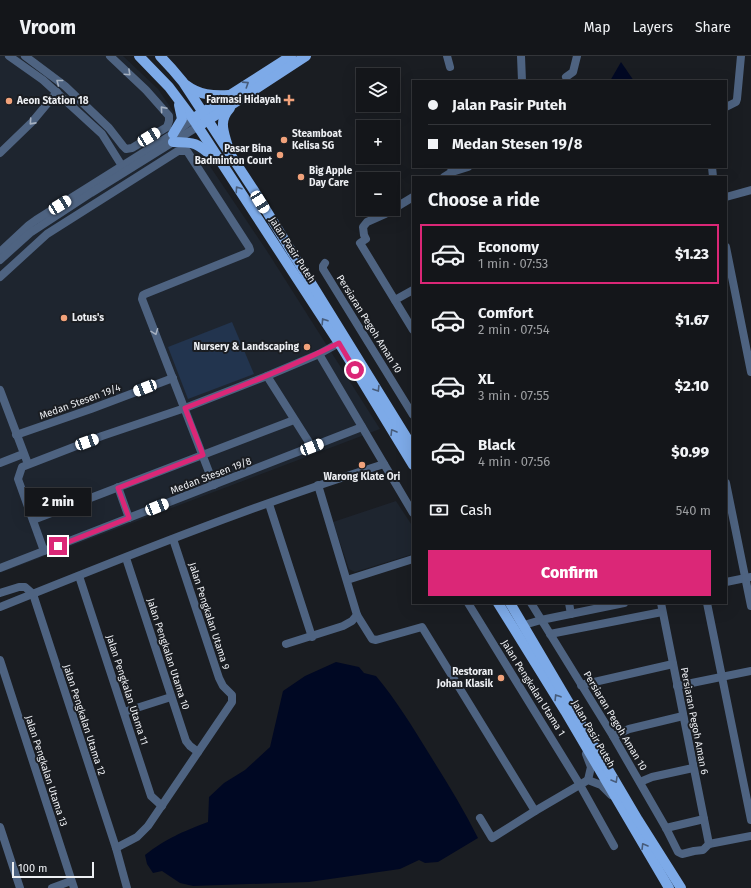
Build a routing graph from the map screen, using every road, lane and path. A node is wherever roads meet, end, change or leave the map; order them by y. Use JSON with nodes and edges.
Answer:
{"nodes":[{"id":1,"x":9,"y":56,"type":"edge"},
{"id":2,"x":25,"y":56,"type":"edge"},
{"id":3,"x":110,"y":56,"type":"edge"},
{"id":4,"x":140,"y":56,"type":"edge"},
{"id":5,"x":160,"y":56,"type":"edge"},
{"id":6,"x":306,"y":56,"type":"edge"},
{"id":7,"x":447,"y":56,"type":"edge"},
{"id":8,"x":521,"y":56,"type":"edge"},
{"id":9,"x":577,"y":56,"type":"edge"},
{"id":10,"x":741,"y":56,"type":"edge"},
{"id":11,"x":19,"y":59,"type":"edge"},
{"id":12,"x":293,"y":59,"type":"edge"},
{"id":13,"x":450,"y":67,"type":"dead end"},
{"id":14,"x":566,"y":77,"type":"dead end"},
{"id":15,"x":522,"y":80,"type":"edge"},
{"id":16,"x":183,"y":82,"type":"junction"},
{"id":17,"x":57,"y":92,"type":"junction"},
{"id":18,"x":174,"y":94,"type":"junction"},
{"id":19,"x":232,"y":99,"type":"junction"},
{"id":20,"x":727,"y":106,"type":"edge"},
{"id":21,"x":205,"y":117,"type":"junction"},
{"id":22,"x":195,"y":123,"type":"junction"},
{"id":23,"x":109,"y":128,"type":"junction"},
{"id":24,"x":102,"y":134,"type":"junction"},
{"id":25,"x":173,"y":138,"type":"junction"},
{"id":26,"x":0,"y":154,"type":"edge"},
{"id":27,"x":232,"y":159,"type":"junction"},
{"id":28,"x":222,"y":165,"type":"junction"},
{"id":29,"x":122,"y":166,"type":"junction"},
{"id":30,"x":751,"y":190,"type":"edge"},
{"id":31,"x":91,"y":193,"type":"junction"},
{"id":32,"x":727,"y":196,"type":"edge"},
{"id":33,"x":412,"y":198,"type":"edge"},
{"id":34,"x":96,"y":202,"type":"junction"},
{"id":35,"x":0,"y":252,"type":"edge"},
{"id":36,"x":727,"y":252,"type":"edge"},
{"id":37,"x":0,"y":260,"type":"edge"},
{"id":38,"x":326,"y":263,"type":"dead end"},
{"id":39,"x":0,"y":277,"type":"edge"},
{"id":40,"x":412,"y":291,"type":"edge"},
{"id":41,"x":395,"y":300,"type":"junction"},
{"id":42,"x":412,"y":328,"type":"edge"},
{"id":43,"x":339,"y":343,"type":"junction"},
{"id":44,"x":318,"y":354,"type":"junction"},
{"id":45,"x":751,"y":372,"type":"edge"},
{"id":46,"x":267,"y":376,"type":"junction"},
{"id":47,"x":173,"y":378,"type":"junction"},
{"id":48,"x":0,"y":390,"type":"edge"},
{"id":49,"x":185,"y":408,"type":"junction"},
{"id":50,"x":412,"y":413,"type":"edge"},
{"id":51,"x":294,"y":420,"type":"junction"},
{"id":52,"x":362,"y":427,"type":"junction"},
{"id":53,"x":16,"y":435,"type":"junction"},
{"id":54,"x":412,"y":446,"type":"edge"},
{"id":55,"x":312,"y":447,"type":"junction"},
{"id":56,"x":23,"y":454,"type":"junction"},
{"id":57,"x":203,"y":455,"type":"junction"},
{"id":58,"x":0,"y":463,"type":"edge"},
{"id":59,"x":412,"y":463,"type":"edge"},
{"id":60,"x":28,"y":464,"type":"junction"},
{"id":61,"x":384,"y":464,"type":"junction"},
{"id":62,"x":214,"y":485,"type":"junction"},
{"id":63,"x":318,"y":485,"type":"junction"},
{"id":64,"x":727,"y":487,"type":"edge"},
{"id":65,"x":118,"y":488,"type":"junction"},
{"id":66,"x":268,"y":504,"type":"junction"},
{"id":67,"x":412,"y":511,"type":"edge"},
{"id":68,"x":129,"y":518,"type":"junction"},
{"id":69,"x":33,"y":520,"type":"junction"},
{"id":70,"x":173,"y":539,"type":"junction"},
{"id":71,"x":44,"y":551,"type":"junction"},
{"id":72,"x":126,"y":558,"type":"junction"},
{"id":73,"x":412,"y":559,"type":"edge"},
{"id":74,"x":0,"y":568,"type":"edge"},
{"id":75,"x":79,"y":576,"type":"junction"},
{"id":76,"x":748,"y":578,"type":"edge"},
{"id":77,"x":347,"y":580,"type":"junction"},
{"id":78,"x":727,"y":582,"type":"edge"},
{"id":79,"x":0,"y":593,"type":"edge"},
{"id":80,"x":33,"y":594,"type":"junction"},
{"id":81,"x":469,"y":604,"type":"edge"},
{"id":82,"x":500,"y":604,"type":"edge"},
{"id":83,"x":500,"y":604,"type":"edge"},
{"id":84,"x":511,"y":604,"type":"edge"},
{"id":85,"x":532,"y":604,"type":"edge"},
{"id":86,"x":569,"y":604,"type":"edge"},
{"id":87,"x":611,"y":604,"type":"edge"},
{"id":88,"x":661,"y":604,"type":"edge"},
{"id":89,"x":707,"y":604,"type":"edge"},
{"id":90,"x":751,"y":606,"type":"edge"},
{"id":91,"x":0,"y":607,"type":"edge"},
{"id":92,"x":662,"y":612,"type":"junction"},
{"id":93,"x":571,"y":614,"type":"junction"},
{"id":94,"x":357,"y":615,"type":"junction"},
{"id":95,"x":541,"y":620,"type":"junction"},
{"id":96,"x":524,"y":625,"type":"junction"},
{"id":97,"x":550,"y":634,"type":"junction"},
{"id":98,"x":312,"y":636,"type":"junction"},
{"id":99,"x":286,"y":644,"type":"dead end"},
{"id":100,"x":0,"y":660,"type":"edge"},
{"id":101,"x":673,"y":664,"type":"junction"},
{"id":102,"x":751,"y":671,"type":"edge"},
{"id":103,"x":544,"y":676,"type":"junction"},
{"id":104,"x":722,"y":677,"type":"junction"},
{"id":105,"x":581,"y":685,"type":"junction"},
{"id":106,"x":677,"y":686,"type":"junction"},
{"id":107,"x":171,"y":696,"type":"junction"},
{"id":108,"x":565,"y":711,"type":"junction"},
{"id":109,"x":124,"y":712,"type":"junction"},
{"id":110,"x":683,"y":716,"type":"junction"},
{"id":111,"x":613,"y":736,"type":"junction"},
{"id":112,"x":198,"y":752,"type":"junction"},
{"id":113,"x":693,"y":768,"type":"junction"},
{"id":114,"x":588,"y":780,"type":"junction"},
{"id":115,"x":640,"y":782,"type":"junction"},
{"id":116,"x":580,"y":784,"type":"junction"},
{"id":117,"x":162,"y":806,"type":"junction"},
{"id":118,"x":535,"y":811,"type":"junction"},
{"id":119,"x":624,"y":811,"type":"junction"},
{"id":120,"x":480,"y":818,"type":"dead end"},
{"id":121,"x":704,"y":819,"type":"junction"},
{"id":122,"x":751,"y":820,"type":"edge"},
{"id":123,"x":0,"y":827,"type":"edge"},
{"id":124,"x":666,"y":828,"type":"junction"},
{"id":125,"x":751,"y":836,"type":"edge"},
{"id":126,"x":708,"y":844,"type":"junction"},
{"id":127,"x":614,"y":846,"type":"dead end"},
{"id":128,"x":116,"y":848,"type":"junction"},
{"id":129,"x":669,"y":881,"type":"edge"},
{"id":130,"x":73,"y":884,"type":"edge"},
{"id":131,"x":20,"y":888,"type":"edge"},
{"id":132,"x":52,"y":888,"type":"edge"},
{"id":133,"x":127,"y":888,"type":"edge"},
{"id":134,"x":681,"y":888,"type":"edge"}],
"edges":[{"from":1,"to":11,"type":"street"},
{"from":23,"to":2,"type":"street","one_way":true},
{"from":3,"to":23,"type":"street"},
{"from":4,"to":18,"type":"main road","name":"Jalan Pasir Puteh"},
{"from":5,"to":16,"type":"main road","name":"Jalan Pasir Puteh"},
{"from":6,"to":12,"type":"main road"},
{"from":7,"to":13,"type":"street"},
{"from":8,"to":15,"type":"street"},
{"from":9,"to":14,"type":"street"},
{"from":10,"to":20,"type":"street"},
{"from":11,"to":17,"type":"street"},
{"from":12,"to":19,"type":"main road"},
{"from":16,"to":19,"type":"main road"},
{"from":16,"to":21,"type":"main road","name":"Jalan Pasir Puteh"},
{"from":17,"to":24,"type":"street"},
{"from":17,"to":26,"type":"street","one_way":true},
{"from":18,"to":22,"type":"main road","name":"Jalan Pasir Puteh"},
{"from":18,"to":25,"type":"main road"},
{"from":19,"to":21,"type":"main road"},
{"from":19,"to":27,"type":"main road"},
{"from":21,"to":22,"type":"main road"},
{"from":21,"to":27,"type":"main road","name":"Jalan Pasir Puteh"},
{"from":22,"to":25,"type":"street"},
{"from":22,"to":28,"type":"main road","name":"Jalan Pasir Puteh"},
{"from":23,"to":24,"type":"street"},
{"from":24,"to":29,"type":"street"},
{"from":25,"to":28,"type":"main road"},
{"from":25,"to":29,"type":"street"},
{"from":25,"to":31,"type":"street"},
{"from":27,"to":54,"type":"main road","name":"Jalan Pasir Puteh","one_way":true},
{"from":43,"to":28,"type":"main road","name":"Jalan Pasir Puteh","one_way":true},
{"from":29,"to":35,"type":"street"},
{"from":30,"to":32,"type":"street"},
{"from":31,"to":34,"type":"street"},
{"from":31,"to":37,"type":"street"},
{"from":33,"to":41,"type":"street"},
{"from":34,"to":39,"type":"street"},
{"from":34,"to":47,"type":"street","one_way":true},
{"from":36,"to":45,"type":"street"},
{"from":38,"to":50,"type":"street","name":"Persiaran Pegoh Aman 10"},
{"from":40,"to":41,"type":"street"},
{"from":41,"to":42,"type":"street"},
{"from":43,"to":44,"type":"street"},
{"from":59,"to":43,"type":"main road","name":"Jalan Pasir Puteh","one_way":true},
{"from":44,"to":46,"type":"street"},
{"from":44,"to":52,"type":"street"},
{"from":46,"to":49,"type":"street"},
{"from":46,"to":51,"type":"street"},
{"from":47,"to":49,"type":"street"},
{"from":47,"to":53,"type":"street","name":"Medan Stesen 19/4"},
{"from":48,"to":53,"type":"street"},
{"from":49,"to":57,"type":"street"},
{"from":49,"to":60,"type":"street"},
{"from":51,"to":55,"type":"street"},
{"from":51,"to":57,"type":"street"},
{"from":52,"to":55,"type":"street","name":"Medan Stesen 19/8"},
{"from":52,"to":61,"type":"street"},
{"from":53,"to":56,"type":"street"},
{"from":55,"to":62,"type":"street","name":"Medan Stesen 19/8"},
{"from":56,"to":58,"type":"street"},
{"from":56,"to":60,"type":"street"},
{"from":57,"to":62,"type":"street"},
{"from":57,"to":65,"type":"street"},
{"from":60,"to":69,"type":"street"},
{"from":61,"to":63,"type":"street"},
{"from":61,"to":67,"type":"street"},
{"from":62,"to":68,"type":"street","name":"Medan Stesen 19/8"},
{"from":63,"to":66,"type":"street"},
{"from":63,"to":77,"type":"street"},
{"from":64,"to":76,"type":"street"},
{"from":65,"to":68,"type":"street"},
{"from":65,"to":69,"type":"street"},
{"from":66,"to":70,"type":"street"},
{"from":66,"to":98,"type":"street"},
{"from":68,"to":71,"type":"street","name":"Medan Stesen 19/8"},
{"from":69,"to":71,"type":"street"},
{"from":70,"to":72,"type":"street"},
{"from":70,"to":112,"type":"street","name":"Jalan Pengkalan Utama 9"},
{"from":71,"to":74,"type":"street","name":"Medan Stesen 19/8"},
{"from":72,"to":75,"type":"street"},
{"from":72,"to":107,"type":"street","name":"Jalan Pengkalan Utama 10"},
{"from":73,"to":77,"type":"street"},
{"from":75,"to":80,"type":"street"},
{"from":75,"to":109,"type":"street","name":"Jalan Pengkalan Utama 11"},
{"from":76,"to":78,"type":"street"},
{"from":76,"to":90,"type":"street"},
{"from":77,"to":94,"type":"street"},
{"from":79,"to":80,"type":"street"},
{"from":80,"to":91,"type":"street"},
{"from":80,"to":128,"type":"street","name":"Jalan Pengkalan Utama 12"},
{"from":81,"to":116,"type":"street","name":"Jalan Pengkalan Utama 1"},
{"from":82,"to":96,"type":"main road"},
{"from":83,"to":103,"type":"main road","name":"Jalan Pasir Puteh"},
{"from":84,"to":96,"type":"main road","name":"Jalan Pasir Puteh"},
{"from":85,"to":95,"type":"street","name":"Persiaran Pegoh Aman 10"},
{"from":86,"to":93,"type":"street"},
{"from":87,"to":93,"type":"street"},
{"from":88,"to":92,"type":"street","name":"Persiaran Pegoh Aman 6"},
{"from":89,"to":104,"type":"street"},
{"from":92,"to":97,"type":"street"},
{"from":92,"to":101,"type":"street","name":"Persiaran Pegoh Aman 6"},
{"from":93,"to":95,"type":"street"},
{"from":94,"to":98,"type":"street"},
{"from":94,"to":118,"type":"street"},
{"from":95,"to":96,"type":"street"},
{"from":95,"to":97,"type":"street","name":"Persiaran Pegoh Aman 10"},
{"from":96,"to":103,"type":"main road"},
{"from":96,"to":129,"type":"main road","name":"Jalan Pasir Puteh","one_way":true},
{"from":97,"to":105,"type":"street","name":"Persiaran Pegoh Aman 10"},
{"from":98,"to":99,"type":"street"},
{"from":100,"to":130,"type":"street","name":"Jalan Pengkalan Utama 13"},
{"from":101,"to":105,"type":"street"},
{"from":101,"to":106,"type":"street","name":"Persiaran Pegoh Aman 6"},
{"from":102,"to":104,"type":"street"},
{"from":108,"to":103,"type":"main road","name":"Jalan Pasir Puteh","one_way":true},
{"from":104,"to":106,"type":"street"},
{"from":104,"to":122,"type":"street"},
{"from":105,"to":111,"type":"street","name":"Persiaran Pegoh Aman 10"},
{"from":106,"to":110,"type":"street","name":"Persiaran Pegoh Aman 6"},
{"from":107,"to":109,"type":"street"},
{"from":107,"to":112,"type":"street","name":"Jalan Pengkalan Utama 10"},
{"from":108,"to":114,"type":"street"},
{"from":108,"to":119,"type":"main road","name":"Jalan Pasir Puteh"},
{"from":109,"to":117,"type":"street","name":"Jalan Pengkalan Utama 11"},
{"from":110,"to":111,"type":"street"},
{"from":110,"to":113,"type":"street","name":"Persiaran Pegoh Aman 6"},
{"from":111,"to":115,"type":"street","name":"Persiaran Pegoh Aman 10"},
{"from":112,"to":117,"type":"street"},
{"from":113,"to":115,"type":"street"},
{"from":113,"to":121,"type":"street","name":"Persiaran Pegoh Aman 6"},
{"from":114,"to":116,"type":"street"},
{"from":114,"to":119,"type":"street"},
{"from":115,"to":124,"type":"street","name":"Persiaran Pegoh Aman 10"},
{"from":116,"to":118,"type":"street"},
{"from":116,"to":127,"type":"street","name":"Jalan Pengkalan Utama 1"},
{"from":117,"to":128,"type":"street"},
{"from":118,"to":120,"type":"street"},
{"from":129,"to":119,"type":"main road","name":"Jalan Pasir Puteh","one_way":true},
{"from":121,"to":124,"type":"street"},
{"from":121,"to":126,"type":"street","name":"Persiaran Pegoh Aman 6"},
{"from":123,"to":131,"type":"street"},
{"from":124,"to":126,"type":"street","name":"Persiaran Pegoh Aman 10"},
{"from":125,"to":126,"type":"street"},
{"from":128,"to":133,"type":"street","name":"Jalan Pengkalan Utama 12"},
{"from":129,"to":134,"type":"main road"},
{"from":130,"to":132,"type":"street"}]}
